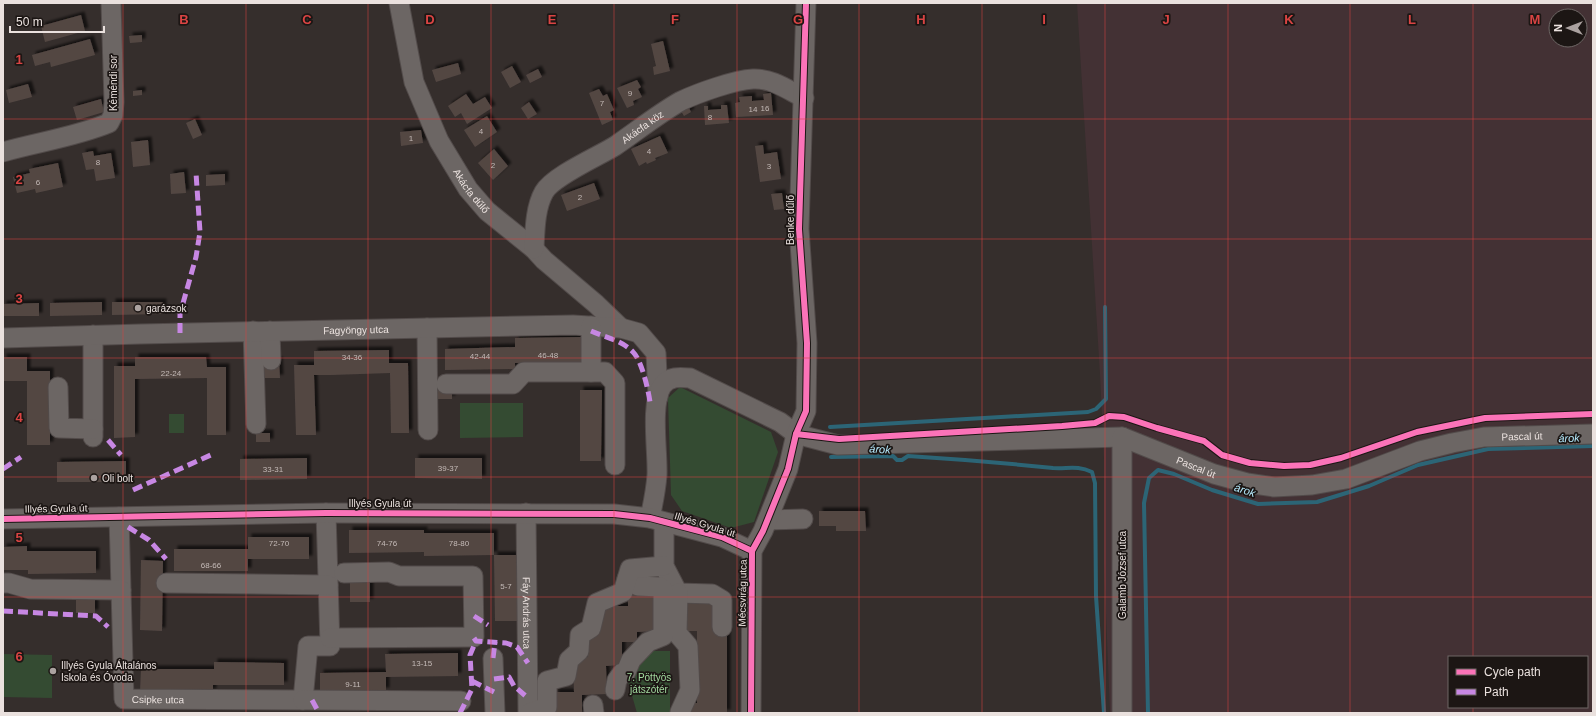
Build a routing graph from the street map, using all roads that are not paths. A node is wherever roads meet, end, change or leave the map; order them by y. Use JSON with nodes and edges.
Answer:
{"nodes":[{"id":1,"x":111,"y":3,"type":"edge"},
{"id":2,"x":399,"y":3,"type":"edge"},
{"id":3,"x":806,"y":3,"type":"edge"},
{"id":4,"x":804,"y":98,"type":"junction"},
{"id":5,"x":3,"y":152,"type":"edge"},
{"id":6,"x":534,"y":248,"type":"junction"},
{"id":7,"x":591,"y":326,"type":"junction"},
{"id":8,"x":427,"y":328,"type":"junction"},
{"id":9,"x":621,"y":328,"type":"junction"},
{"id":10,"x":262,"y":331,"type":"junction"},
{"id":11,"x":93,"y":335,"type":"junction"},
{"id":12,"x":3,"y":338,"type":"edge"},
{"id":13,"x":656,"y":353,"type":"junction"},
{"id":14,"x":271,"y":360,"type":"dead end"},
{"id":15,"x":591,"y":372,"type":"junction"},
{"id":16,"x":690,"y":378,"type":"junction"},
{"id":17,"x":446,"y":384,"type":"dead end"},
{"id":18,"x":58,"y":387,"type":"dead end"},
{"id":19,"x":658,"y":397,"type":"junction"},
{"id":20,"x":256,"y":424,"type":"dead end"},
{"id":21,"x":428,"y":430,"type":"dead end"},
{"id":22,"x":796,"y":434,"type":"junction"},
{"id":23,"x":1593,"y":434,"type":"edge"},
{"id":24,"x":1122,"y":437,"type":"junction"},
{"id":25,"x":615,"y":465,"type":"dead end"},
{"id":26,"x":326,"y":513,"type":"junction"},
{"id":27,"x":526,"y":513,"type":"junction"},
{"id":28,"x":119,"y":517,"type":"junction"},
{"id":29,"x":3,"y":519,"type":"edge"},
{"id":30,"x":657,"y":520,"type":"junction"},
{"id":31,"x":768,"y":520,"type":"junction"},
{"id":32,"x":803,"y":520,"type":"dead end"},
{"id":33,"x":752,"y":551,"type":"junction"},
{"id":34,"x":664,"y":566,"type":"junction"},
{"id":35,"x":344,"y":573,"type":"dead end"},
{"id":36,"x":627,"y":579,"type":"junction"},
{"id":37,"x":3,"y":583,"type":"edge"},
{"id":38,"x":166,"y":583,"type":"dead end"},
{"id":39,"x":278,"y":584,"type":"junction"},
{"id":40,"x":328,"y":585,"type":"junction"},
{"id":41,"x":121,"y":590,"type":"junction"},
{"id":42,"x":235,"y":593,"type":"dead end"},
{"id":43,"x":678,"y":593,"type":"junction"},
{"id":44,"x":722,"y":627,"type":"dead end"},
{"id":45,"x":330,"y":638,"type":"junction"},
{"id":46,"x":493,"y":658,"type":"dead end"},
{"id":47,"x":614,"y":690,"type":"dead end"},
{"id":48,"x":303,"y":700,"type":"junction"},
{"id":49,"x":461,"y":701,"type":"dead end"},
{"id":50,"x":124,"y":706,"type":"edge"},
{"id":51,"x":217,"y":706,"type":"edge"},
{"id":52,"x":680,"y":712,"type":"dead end"},
{"id":53,"x":495,"y":713,"type":"edge"},
{"id":54,"x":529,"y":713,"type":"edge"},
{"id":55,"x":751,"y":713,"type":"edge"},
{"id":56,"x":1122,"y":713,"type":"edge"}],
"edges":[{"from":1,"to":5,"type":"street","name":"Kéméndi sor"},
{"from":2,"to":6,"type":"street","name":"Akácfa dűlő"},
{"from":3,"to":4,"type":"street","name":"Benke dűlő"},
{"from":4,"to":6,"type":"street","name":"Akácfa köz"},
{"from":4,"to":22,"type":"street","name":"Benke dűlő"},
{"from":6,"to":9,"type":"street","name":"Akácfa dűlő"},
{"from":7,"to":8,"type":"street","name":"Fagyöngy utca"},
{"from":7,"to":9,"type":"street","name":"Fagyöngy utca"},
{"from":7,"to":15,"type":"street"},
{"from":8,"to":10,"type":"street","name":"Fagyöngy utca"},
{"from":8,"to":21,"type":"street"},
{"from":9,"to":13,"type":"street","name":"Fagyöngy utca"},
{"from":10,"to":11,"type":"street","name":"Fagyöngy utca"},
{"from":10,"to":14,"type":"street"},
{"from":10,"to":20,"type":"street"},
{"from":11,"to":12,"type":"street","name":"Fagyöngy utca"},
{"from":11,"to":18,"type":"street"},
{"from":13,"to":16,"type":"street","name":"Fagyöngy utca"},
{"from":13,"to":19,"type":"street"},
{"from":15,"to":17,"type":"street"},
{"from":15,"to":25,"type":"street"},
{"from":16,"to":19,"type":"street"},
{"from":16,"to":22,"type":"street","name":"Fagyöngy utca"},
{"from":19,"to":30,"type":"street"},
{"from":22,"to":24,"type":"street","name":"Pascal út"},
{"from":22,"to":31,"type":"street","name":"Mécsvirág utca"},
{"from":23,"to":24,"type":"street","name":"Pascal út"},
{"from":24,"to":56,"type":"street","name":"Galamb József utca"},
{"from":26,"to":27,"type":"street","name":"Illyés Gyula út"},
{"from":26,"to":28,"type":"street","name":"Illyés Gyula út"},
{"from":26,"to":40,"type":"street"},
{"from":27,"to":30,"type":"street","name":"Illyés Gyula út"},
{"from":27,"to":54,"type":"street","name":"Fáy András utca"},
{"from":28,"to":29,"type":"street","name":"Illyés Gyula út"},
{"from":28,"to":41,"type":"street","name":"Csipke utca"},
{"from":30,"to":33,"type":"street","name":"Illyés Gyula út"},
{"from":30,"to":34,"type":"street"},
{"from":31,"to":32,"type":"street"},
{"from":31,"to":33,"type":"street","name":"Mécsvirág utca"},
{"from":33,"to":55,"type":"street","name":"Mécsvirág utca"},
{"from":34,"to":36,"type":"street","name":"Fáy András utca"},
{"from":34,"to":43,"type":"street"},
{"from":35,"to":45,"type":"street"},
{"from":36,"to":47,"type":"street"},
{"from":36,"to":54,"type":"street","name":"Fáy András utca"},
{"from":37,"to":41,"type":"street"},
{"from":38,"to":39,"type":"street"},
{"from":39,"to":40,"type":"street"},
{"from":39,"to":42,"type":"street"},
{"from":40,"to":45,"type":"street"},
{"from":41,"to":50,"type":"street","name":"Csipke utca"},
{"from":43,"to":44,"type":"street","name":"Mécsvirág utca"},
{"from":43,"to":52,"type":"street"},
{"from":45,"to":48,"type":"street"},
{"from":46,"to":53,"type":"street"},
{"from":48,"to":49,"type":"street","name":"Csipke utca"},
{"from":48,"to":51,"type":"street","name":"Csipke utca"},
{"from":50,"to":51,"type":"street","name":"Csipke utca"}]}
